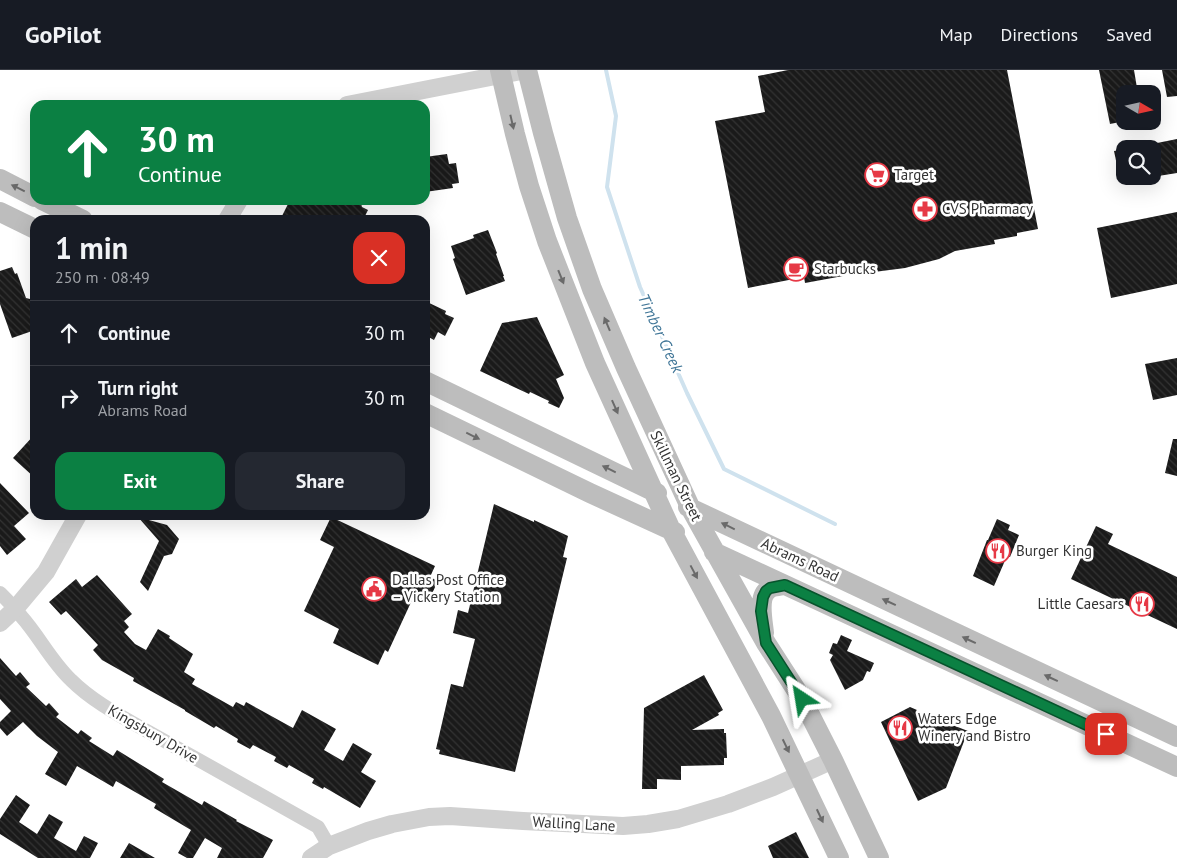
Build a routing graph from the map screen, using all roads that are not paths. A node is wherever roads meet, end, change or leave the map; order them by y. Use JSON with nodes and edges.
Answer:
{"nodes":[{"id":1,"x":526,"y":70,"type":"edge"},
{"id":2,"x":501,"y":72,"type":"edge"},
{"id":3,"x":370,"y":100,"type":"edge"},
{"id":4,"x":0,"y":179,"type":"edge"},
{"id":5,"x":30,"y":194,"type":"edge"},
{"id":6,"x":52,"y":205,"type":"edge"},
{"id":7,"x":0,"y":212,"type":"edge"},
{"id":8,"x":73,"y":215,"type":"edge"},
{"id":9,"x":30,"y":227,"type":"edge"},
{"id":10,"x":433,"y":385,"type":"edge"},
{"id":11,"x":430,"y":400,"type":"edge"},
{"id":12,"x":430,"y":415,"type":"edge"},
{"id":13,"x":653,"y":491,"type":"junction"},
{"id":14,"x":691,"y":509,"type":"junction"},
{"id":15,"x":75,"y":520,"type":"edge"},
{"id":16,"x":671,"y":530,"type":"junction"},
{"id":17,"x":716,"y":552,"type":"junction"},
{"id":18,"x":785,"y":585,"type":"junction"},
{"id":19,"x":0,"y":593,"type":"edge"},
{"id":20,"x":15,"y":608,"type":"junction"},
{"id":21,"x":0,"y":623,"type":"edge"},
{"id":22,"x":766,"y":643,"type":"junction"},
{"id":23,"x":1014,"y":660,"type":"junction"},
{"id":24,"x":1002,"y":686,"type":"junction"},
{"id":25,"x":1177,"y":738,"type":"edge"},
{"id":26,"x":833,"y":760,"type":"junction"},
{"id":27,"x":1177,"y":767,"type":"edge"},
{"id":28,"x":800,"y":775,"type":"junction"},
{"id":29,"x":329,"y":846,"type":"junction"},
{"id":30,"x":311,"y":858,"type":"edge"},
{"id":31,"x":839,"y":858,"type":"edge"},
{"id":32,"x":879,"y":858,"type":"edge"}],
"edges":[{"from":1,"to":2,"type":"street"},
{"from":14,"to":1,"type":"main road","name":"Skillman Street","one_way":true},
{"from":2,"to":3,"type":"street"},
{"from":2,"to":13,"type":"main road","name":"Skillman Street","one_way":true},
{"from":5,"to":4,"type":"main road","one_way":true},
{"from":6,"to":8,"type":"main road"},
{"from":7,"to":9,"type":"main road"},
{"from":10,"to":11,"type":"main road"},
{"from":13,"to":10,"type":"main road","name":"Abrams Road","one_way":true},
{"from":12,"to":16,"type":"main road","name":"Abrams Road","one_way":true},
{"from":13,"to":14,"type":"main road","name":"Abrams Road"},
{"from":13,"to":16,"type":"main road","name":"Skillman Street"},
{"from":14,"to":17,"type":"main road","name":"Skillman Street"},
{"from":23,"to":14,"type":"main road","name":"Abrams Road","one_way":true},
{"from":15,"to":20,"type":"street"},
{"from":16,"to":17,"type":"main road","name":"Abrams Road"},
{"from":16,"to":28,"type":"main road","name":"Skillman Street","one_way":true},
{"from":17,"to":18,"type":"main road","name":"Abrams Road"},
{"from":17,"to":22,"type":"main road","name":"Skillman Street"},
{"from":18,"to":22,"type":"main road"},
{"from":18,"to":24,"type":"main road","name":"Abrams Road"},
{"from":19,"to":20,"type":"street","name":"Kingsbury Drive"},
{"from":20,"to":21,"type":"street"},
{"from":20,"to":29,"type":"street","name":"Kingsbury Drive"},
{"from":22,"to":26,"type":"main road","name":"Skillman Street"},
{"from":23,"to":24,"type":"main road"},
{"from":25,"to":23,"type":"main road","name":"Abrams Road","one_way":true},
{"from":24,"to":27,"type":"main road","name":"Abrams Road"},
{"from":26,"to":28,"type":"street","name":"Walling Lane"},
{"from":26,"to":32,"type":"main road","name":"Skillman Street"},
{"from":28,"to":29,"type":"street","name":"Walling Lane"},
{"from":28,"to":31,"type":"main road","name":"Skillman Street","one_way":true},
{"from":29,"to":30,"type":"street","name":"Walling Lane"}]}
